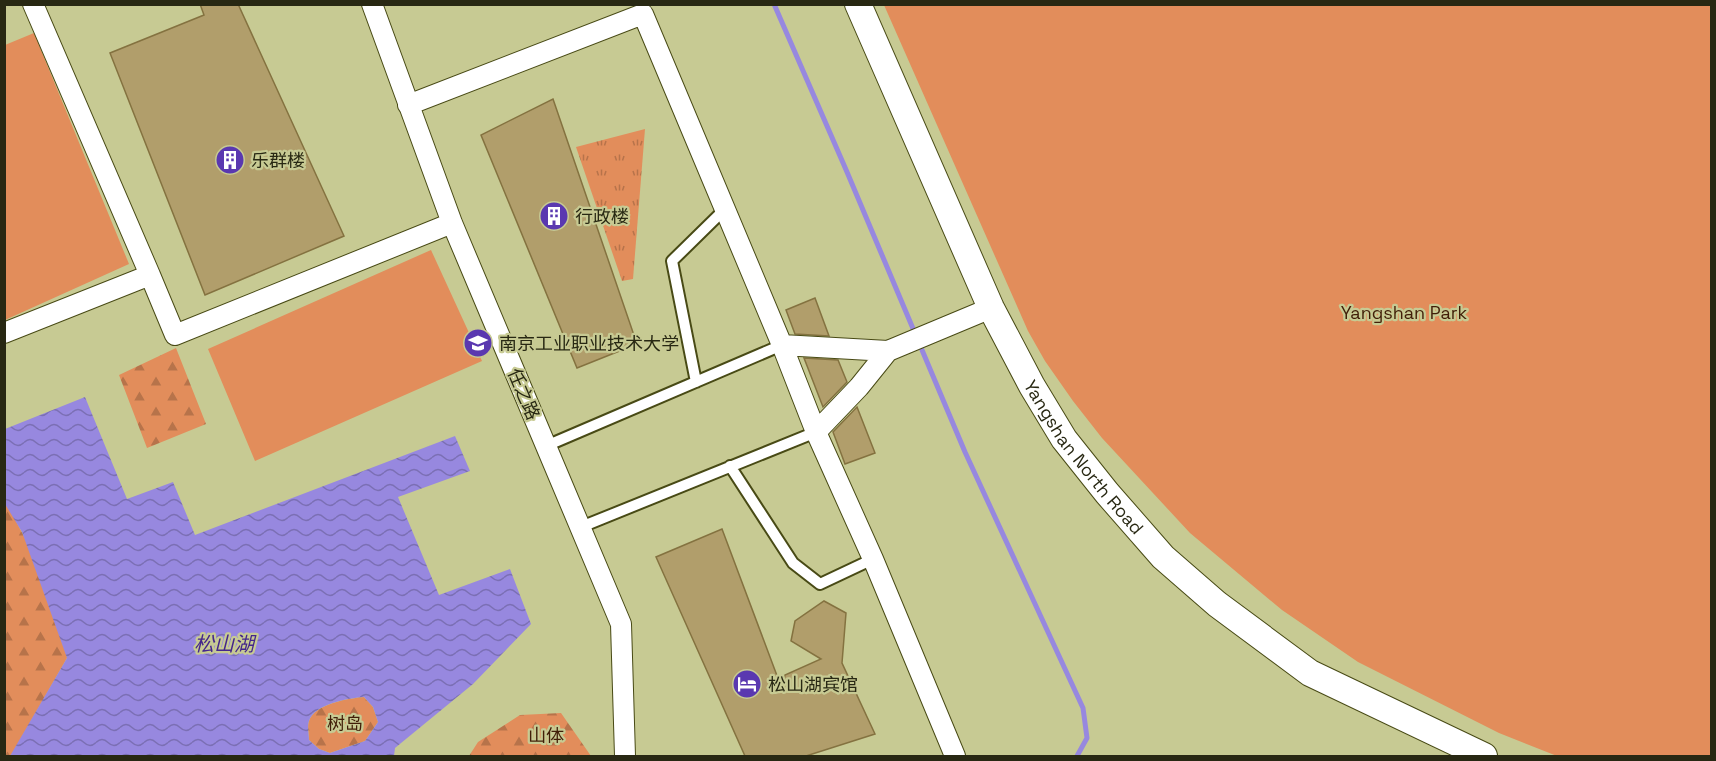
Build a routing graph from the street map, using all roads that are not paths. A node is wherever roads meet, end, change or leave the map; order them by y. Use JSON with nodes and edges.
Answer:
{"nodes":[{"id":1,"x":33,"y":4,"type":"edge"},
{"id":2,"x":372,"y":4,"type":"edge"},
{"id":3,"x":858,"y":4,"type":"edge"},
{"id":4,"x":408,"y":105,"type":"junction"},
{"id":5,"x":725,"y":209,"type":"junction"},
{"id":6,"x":452,"y":223,"type":"junction"},
{"id":7,"x":150,"y":275,"type":"junction"},
{"id":8,"x":991,"y":308,"type":"junction"},
{"id":9,"x":4,"y":333,"type":"edge"},
{"id":10,"x":782,"y":345,"type":"junction"},
{"id":11,"x":888,"y":351,"type":"junction"},
{"id":12,"x":696,"y":381,"type":"junction"},
{"id":13,"x":816,"y":432,"type":"junction"},
{"id":14,"x":546,"y":446,"type":"junction"},
{"id":15,"x":730,"y":466,"type":"junction"},
{"id":16,"x":581,"y":526,"type":"junction"},
{"id":17,"x":873,"y":559,"type":"junction"},
{"id":18,"x":625,"y":756,"type":"edge"},
{"id":19,"x":956,"y":756,"type":"edge"},
{"id":20,"x":1484,"y":756,"type":"edge"}],
"edges":[{"from":1,"to":7,"type":"street"},
{"from":2,"to":4,"type":"street","name":"任之路"},
{"from":3,"to":8,"type":"street","name":"Yangshan North Road"},
{"from":4,"to":5,"type":"street"},
{"from":4,"to":6,"type":"street","name":"任之路"},
{"from":5,"to":10,"type":"street"},
{"from":5,"to":12,"type":"lane"},
{"from":6,"to":7,"type":"street"},
{"from":6,"to":14,"type":"street","name":"任之路"},
{"from":7,"to":9,"type":"street"},
{"from":8,"to":11,"type":"street"},
{"from":8,"to":20,"type":"street","name":"Yangshan North Road"},
{"from":10,"to":11,"type":"street"},
{"from":10,"to":12,"type":"lane"},
{"from":10,"to":13,"type":"street"},
{"from":11,"to":13,"type":"street"},
{"from":12,"to":14,"type":"lane"},
{"from":13,"to":15,"type":"lane"},
{"from":13,"to":17,"type":"street"},
{"from":14,"to":16,"type":"street","name":"任之路"},
{"from":15,"to":16,"type":"lane"},
{"from":15,"to":17,"type":"lane"},
{"from":16,"to":18,"type":"street","name":"任之路"},
{"from":17,"to":19,"type":"street"}]}
